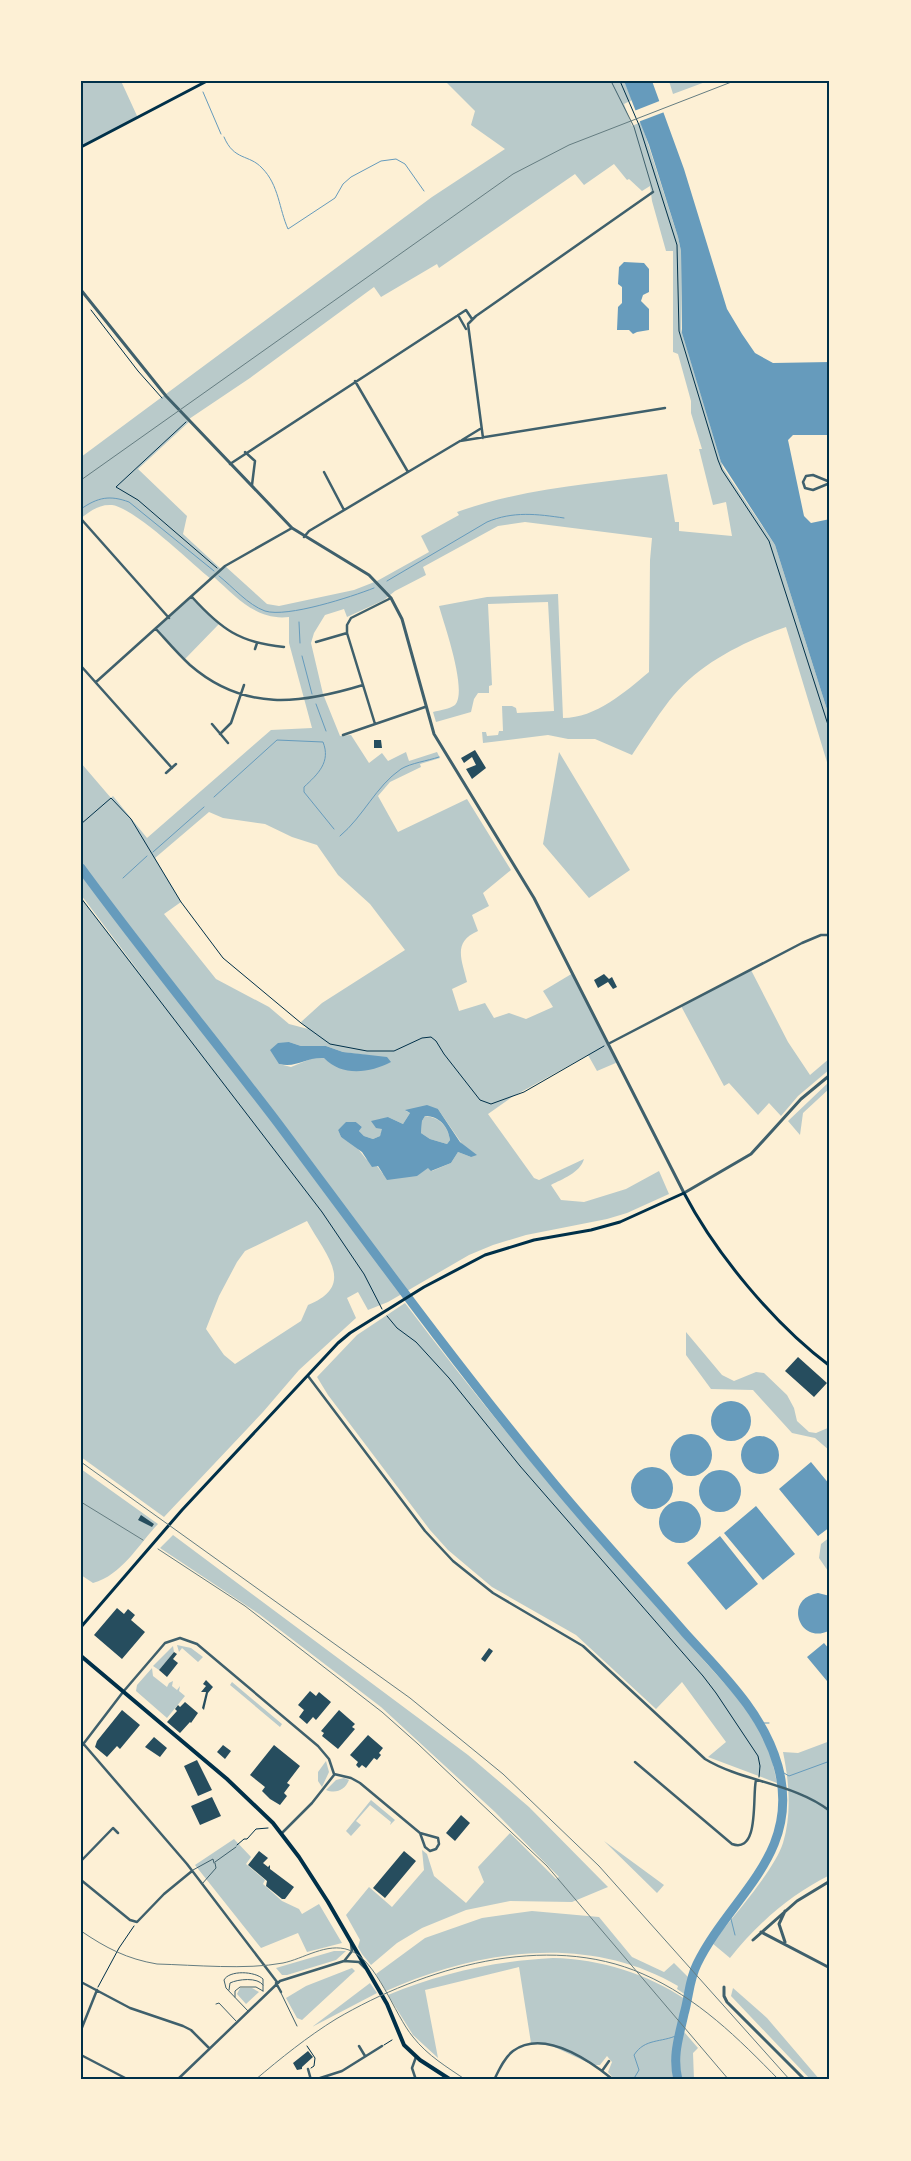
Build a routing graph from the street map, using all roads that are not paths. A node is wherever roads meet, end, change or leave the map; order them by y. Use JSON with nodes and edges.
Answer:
{"nodes":[{"id":1,"x":207,"y":81,"type":"edge"},
{"id":2,"x":611,"y":81,"type":"edge"},
{"id":3,"x":81,"y":147,"type":"edge"},
{"id":4,"x":655,"y":193,"type":"joint"},
{"id":5,"x":81,"y":290,"type":"edge"},
{"id":6,"x":458,"y":315,"type":"junction"},
{"id":7,"x":472,"y":319,"type":"junction"},
{"id":8,"x":468,"y":331,"type":"junction"},
{"id":9,"x":355,"y":381,"type":"junction"},
{"id":10,"x":665,"y":408,"type":"dead end"},
{"id":11,"x":480,"y":428,"type":"junction"},
{"id":12,"x":483,"y":438,"type":"junction"},
{"id":13,"x":460,"y":441,"type":"junction"},
{"id":14,"x":245,"y":452,"type":"junction"},
{"id":15,"x":230,"y":464,"type":"junction"},
{"id":16,"x":324,"y":472,"type":"dead end"},
{"id":17,"x":408,"y":472,"type":"junction"},
{"id":18,"x":830,"y":483,"type":"edge"},
{"id":19,"x":252,"y":486,"type":"junction"},
{"id":20,"x":344,"y":510,"type":"junction"},
{"id":21,"x":82,"y":520,"type":"edge"},
{"id":22,"x":292,"y":528,"type":"junction"},
{"id":23,"x":304,"y":537,"type":"junction"},
{"id":24,"x":192,"y":597,"type":"junction"},
{"id":25,"x":391,"y":598,"type":"junction"},
{"id":26,"x":168,"y":618,"type":"junction"},
{"id":27,"x":156,"y":629,"type":"junction"},
{"id":28,"x":348,"y":633,"type":"junction"},
{"id":29,"x":316,"y":642,"type":"dead end"},
{"id":30,"x":257,"y":643,"type":"junction"},
{"id":31,"x":284,"y":647,"type":"dead end"},
{"id":32,"x":255,"y":649,"type":"dead end"},
{"id":33,"x":81,"y":666,"type":"edge"},
{"id":34,"x":96,"y":682,"type":"junction"},
{"id":35,"x":244,"y":685,"type":"dead end"},
{"id":36,"x":363,"y":685,"type":"junction"},
{"id":37,"x":240,"y":694,"type":"junction"},
{"id":38,"x":425,"y":707,"type":"junction"},
{"id":39,"x":212,"y":724,"type":"dead end"},
{"id":40,"x":375,"y":724,"type":"junction"},
{"id":41,"x":220,"y":734,"type":"junction"},
{"id":42,"x":343,"y":735,"type":"dead end"},
{"id":43,"x":228,"y":743,"type":"dead end"},
{"id":44,"x":176,"y":764,"type":"dead end"},
{"id":45,"x":172,"y":768,"type":"junction"},
{"id":46,"x":166,"y":773,"type":"dead end"},
{"id":47,"x":830,"y":935,"type":"edge"},
{"id":48,"x":608,"y":1044,"type":"junction"},
{"id":49,"x":830,"y":1076,"type":"edge"},
{"id":50,"x":684,"y":1193,"type":"junction"},
{"id":51,"x":830,"y":1366,"type":"edge"},
{"id":52,"x":308,"y":1376,"type":"junction"},
{"id":53,"x":81,"y":1627,"type":"edge"},
{"id":54,"x":81,"y":1656,"type":"edge"},
{"id":55,"x":122,"y":1692,"type":"junction"},
{"id":56,"x":81,"y":1741,"type":"edge"},
{"id":57,"x":84,"y":1744,"type":"junction"},
{"id":58,"x":81,"y":1747,"type":"edge"},
{"id":59,"x":635,"y":1762,"type":"dead end"},
{"id":60,"x":334,"y":1774,"type":"junction"},
{"id":61,"x":757,"y":1780,"type":"junction"},
{"id":62,"x":830,"y":1811,"type":"edge"},
{"id":63,"x":118,"y":1833,"type":"dead end"},
{"id":64,"x":282,"y":1833,"type":"junction"},
{"id":65,"x":420,"y":1833,"type":"junction"},
{"id":66,"x":236,"y":1847,"type":"road end"},
{"id":67,"x":81,"y":1861,"type":"edge"},
{"id":68,"x":214,"y":1863,"type":"junction"},
{"id":69,"x":192,"y":1871,"type":"junction"},
{"id":70,"x":81,"y":1880,"type":"edge"},
{"id":71,"x":830,"y":1881,"type":"edge"},
{"id":72,"x":202,"y":1884,"type":"junction"},
{"id":73,"x":780,"y":1916,"type":"junction"},
{"id":74,"x":761,"y":1932,"type":"junction"},
{"id":75,"x":753,"y":1940,"type":"dead end"},
{"id":76,"x":350,"y":1941,"type":"junction"},
{"id":77,"x":786,"y":1944,"type":"junction"},
{"id":78,"x":344,"y":1961,"type":"junction"},
{"id":79,"x":830,"y":1968,"type":"edge"},
{"id":80,"x":366,"y":1969,"type":"junction"},
{"id":81,"x":81,"y":1982,"type":"edge"},
{"id":82,"x":277,"y":1983,"type":"junction"},
{"id":83,"x":263,"y":1986,"type":"junction"},
{"id":84,"x":724,"y":1987,"type":"dead end"},
{"id":85,"x":97,"y":1990,"type":"junction"},
{"id":86,"x":229,"y":1991,"type":"junction"},
{"id":87,"x":264,"y":1992,"type":"junction"},
{"id":88,"x":280,"y":1992,"type":"joint"},
{"id":89,"x":236,"y":1998,"type":"junction"},
{"id":90,"x":216,"y":2004,"type":"dead end"},
{"id":91,"x":248,"y":2011,"type":"junction"},
{"id":92,"x":237,"y":2022,"type":"junction"},
{"id":93,"x":297,"y":2026,"type":"dead end"},
{"id":94,"x":81,"y":2030,"type":"edge"},
{"id":95,"x":359,"y":2046,"type":"dead end"},
{"id":96,"x":382,"y":2046,"type":"road end"},
{"id":97,"x":210,"y":2048,"type":"junction"},
{"id":98,"x":81,"y":2055,"type":"edge"},
{"id":99,"x":365,"y":2056,"type":"junction"},
{"id":100,"x":416,"y":2057,"type":"junction"},
{"id":101,"x":609,"y":2061,"type":"dead end"},
{"id":102,"x":308,"y":2069,"type":"road end"},
{"id":103,"x":602,"y":2071,"type":"junction"},
{"id":104,"x":611,"y":2078,"type":"dead end"},
{"id":105,"x":129,"y":2080,"type":"edge"},
{"id":106,"x":177,"y":2080,"type":"edge"},
{"id":107,"x":312,"y":2080,"type":"edge"},
{"id":108,"x":416,"y":2080,"type":"edge"},
{"id":109,"x":450,"y":2080,"type":"edge"},
{"id":110,"x":494,"y":2080,"type":"edge"},
{"id":111,"x":805,"y":2080,"type":"edge"}],
"edges":[{"from":1,"to":3,"type":"main road"},
{"from":2,"to":4,"type":"lane"},
{"from":4,"to":7,"type":"street"},
{"from":5,"to":15,"type":"street"},
{"from":6,"to":7,"type":"street"},
{"from":6,"to":8,"type":"street"},
{"from":6,"to":9,"type":"street"},
{"from":7,"to":8,"type":"street"},
{"from":8,"to":11,"type":"street"},
{"from":9,"to":14,"type":"street"},
{"from":9,"to":17,"type":"street"},
{"from":10,"to":12,"type":"street"},
{"from":11,"to":12,"type":"street"},
{"from":11,"to":13,"type":"street"},
{"from":12,"to":13,"type":"street"},
{"from":13,"to":17,"type":"street"},
{"from":14,"to":15,"type":"street"},
{"from":14,"to":19,"type":"street"},
{"from":15,"to":19,"type":"street"},
{"from":16,"to":20,"type":"street"},
{"from":17,"to":20,"type":"street"},
{"from":18,"to":18,"type":"street"},
{"from":19,"to":22,"type":"street"},
{"from":20,"to":23,"type":"street"},
{"from":21,"to":26,"type":"street"},
{"from":22,"to":23,"type":"street"},
{"from":22,"to":24,"type":"street"},
{"from":23,"to":25,"type":"street"},
{"from":24,"to":26,"type":"street"},
{"from":24,"to":30,"type":"street"},
{"from":25,"to":28,"type":"street"},
{"from":25,"to":38,"type":"street"},
{"from":26,"to":27,"type":"street"},
{"from":27,"to":34,"type":"street"},
{"from":27,"to":37,"type":"street"},
{"from":28,"to":29,"type":"street"},
{"from":28,"to":36,"type":"street"},
{"from":30,"to":31,"type":"street"},
{"from":30,"to":32,"type":"street"},
{"from":33,"to":34,"type":"street"},
{"from":34,"to":45,"type":"street"},
{"from":35,"to":37,"type":"street"},
{"from":36,"to":37,"type":"street"},
{"from":36,"to":40,"type":"street"},
{"from":37,"to":41,"type":"street"},
{"from":38,"to":40,"type":"street"},
{"from":38,"to":48,"type":"street"},
{"from":39,"to":41,"type":"street"},
{"from":40,"to":42,"type":"street"},
{"from":41,"to":43,"type":"street"},
{"from":44,"to":45,"type":"street"},
{"from":45,"to":46,"type":"street"},
{"from":47,"to":48,"type":"street"},
{"from":48,"to":50,"type":"street"},
{"from":49,"to":50,"type":"street"},
{"from":50,"to":51,"type":"main road"},
{"from":50,"to":52,"type":"main road"},
{"from":52,"to":53,"type":"main road"},
{"from":52,"to":61,"type":"street"},
{"from":54,"to":55,"type":"main road"},
{"from":55,"to":57,"type":"street"},
{"from":55,"to":60,"type":"street"},
{"from":55,"to":64,"type":"main road"},
{"from":56,"to":57,"type":"street"},
{"from":57,"to":58,"type":"street"},
{"from":57,"to":69,"type":"street"},
{"from":59,"to":61,"type":"street"},
{"from":60,"to":64,"type":"street"},
{"from":60,"to":65,"type":"street"},
{"from":61,"to":62,"type":"street"},
{"from":63,"to":67,"type":"street"},
{"from":64,"to":76,"type":"main road"},
{"from":65,"to":65,"type":"street"},
{"from":66,"to":68,"type":"lane"},
{"from":68,"to":69,"type":"lane"},
{"from":68,"to":72,"type":"lane"},
{"from":69,"to":70,"type":"street"},
{"from":69,"to":72,"type":"street"},
{"from":71,"to":73,"type":"street"},
{"from":72,"to":82,"type":"street"},
{"from":73,"to":74,"type":"street"},
{"from":73,"to":77,"type":"street"},
{"from":74,"to":75,"type":"street"},
{"from":74,"to":77,"type":"street"},
{"from":76,"to":78,"type":"street"},
{"from":76,"to":80,"type":"main road"},
{"from":77,"to":79,"type":"street"},
{"from":78,"to":80,"type":"street"},
{"from":78,"to":82,"type":"street"},
{"from":80,"to":100,"type":"main road"},
{"from":81,"to":85,"type":"street"},
{"from":82,"to":87,"type":"street"},
{"from":82,"to":88,"type":"street"},
{"from":83,"to":86,"type":"lane"},
{"from":83,"to":86,"type":"lane"},
{"from":83,"to":87,"type":"lane"},
{"from":84,"to":111,"type":"street"},
{"from":85,"to":94,"type":"street"},
{"from":85,"to":97,"type":"street"},
{"from":86,"to":89,"type":"lane"},
{"from":87,"to":89,"type":"lane"},
{"from":87,"to":91,"type":"street"},
{"from":88,"to":93,"type":"lane"},
{"from":89,"to":91,"type":"lane"},
{"from":90,"to":92,"type":"lane"},
{"from":91,"to":92,"type":"street"},
{"from":92,"to":97,"type":"street"},
{"from":95,"to":99,"type":"street"},
{"from":96,"to":99,"type":"street"},
{"from":97,"to":106,"type":"street"},
{"from":98,"to":105,"type":"street"},
{"from":99,"to":107,"type":"street"},
{"from":100,"to":108,"type":"street"},
{"from":100,"to":109,"type":"main road"},
{"from":101,"to":103,"type":"street"},
{"from":102,"to":107,"type":"street"},
{"from":103,"to":104,"type":"street"},
{"from":103,"to":110,"type":"street"}]}
